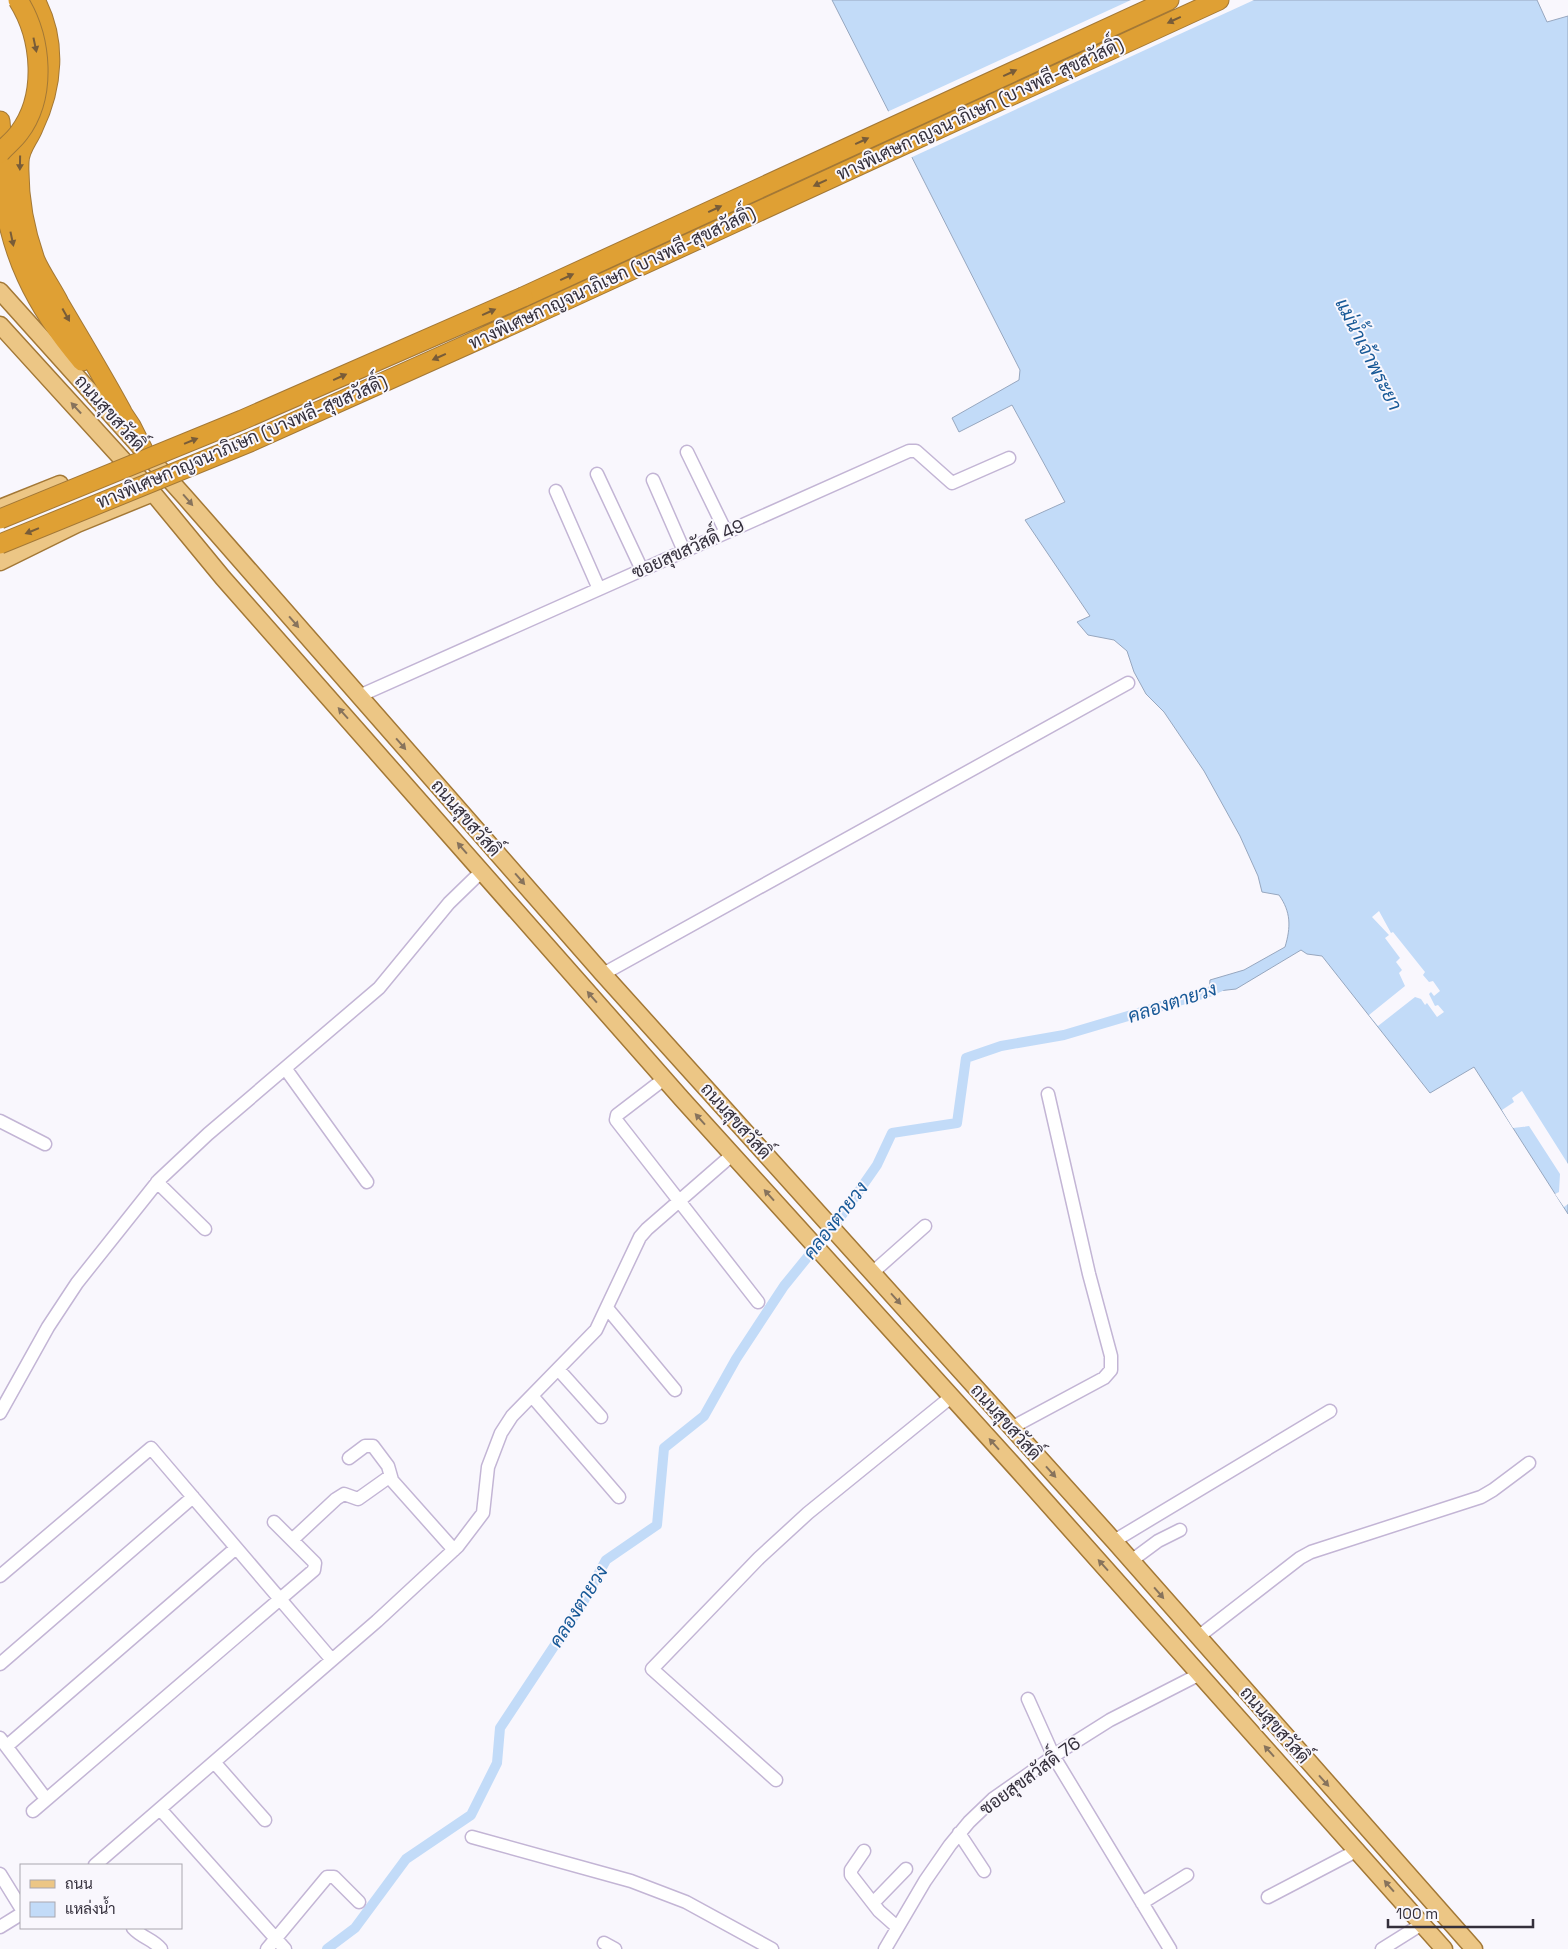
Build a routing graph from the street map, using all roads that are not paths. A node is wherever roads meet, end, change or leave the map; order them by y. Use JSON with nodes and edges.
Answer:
{"nodes":[{"id":1,"x":18,"y":0,"type":"edge"},
{"id":2,"x":35,"y":0,"type":"edge"},
{"id":3,"x":1169,"y":0,"type":"edge"},
{"id":4,"x":1219,"y":0,"type":"edge"},
{"id":5,"x":0,"y":121,"type":"edge"},
{"id":6,"x":0,"y":152,"type":"edge"},
{"id":7,"x":0,"y":291,"type":"edge"},
{"id":8,"x":0,"y":326,"type":"edge"},
{"id":9,"x":122,"y":412,"type":"junction"},
{"id":10,"x":143,"y":450,"type":"junction"},
{"id":11,"x":687,"y":452,"type":"dead end"},
{"id":12,"x":1010,"y":458,"type":"dead end"},
{"id":13,"x":123,"y":459,"type":"junction"},
{"id":14,"x":597,"y":474,"type":"dead end"},
{"id":15,"x":653,"y":480,"type":"dead end"},
{"id":16,"x":556,"y":491,"type":"dead end"},
{"id":17,"x":153,"y":493,"type":"junction"},
{"id":18,"x":0,"y":508,"type":"edge"},
{"id":19,"x":0,"y":519,"type":"edge"},
{"id":20,"x":726,"y":532,"type":"junction"},
{"id":21,"x":0,"y":544,"type":"edge"},
{"id":22,"x":684,"y":551,"type":"junction"},
{"id":23,"x":0,"y":562,"type":"edge"},
{"id":24,"x":642,"y":570,"type":"junction"},
{"id":25,"x":599,"y":589,"type":"junction"},
{"id":26,"x":1128,"y":683,"type":"dead end"},
{"id":27,"x":359,"y":696,"type":"junction"},
{"id":28,"x":482,"y":871,"type":"junction"},
{"id":29,"x":603,"y":974,"type":"junction"},
{"id":30,"x":285,"y":1068,"type":"junction"},
{"id":31,"x":664,"y":1079,"type":"junction"},
{"id":32,"x":1048,"y":1094,"type":"dead end"},
{"id":33,"x":0,"y":1121,"type":"edge"},
{"id":34,"x":751,"y":1138,"type":"junction"},
{"id":35,"x":45,"y":1144,"type":"dead end"},
{"id":36,"x":732,"y":1155,"type":"junction"},
{"id":37,"x":157,"y":1182,"type":"junction"},
{"id":38,"x":367,"y":1182,"type":"dead end"},
{"id":39,"x":679,"y":1201,"type":"junction"},
{"id":40,"x":925,"y":1226,"type":"dead end"},
{"id":41,"x":205,"y":1229,"type":"dead end"},
{"id":42,"x":872,"y":1273,"type":"junction"},
{"id":43,"x":758,"y":1302,"type":"dead end"},
{"id":44,"x":607,"y":1308,"type":"junction"},
{"id":45,"x":558,"y":1369,"type":"junction"},
{"id":46,"x":675,"y":1390,"type":"dead end"},
{"id":47,"x":532,"y":1396,"type":"junction"},
{"id":48,"x":951,"y":1397,"type":"junction"},
{"id":49,"x":1330,"y":1411,"type":"dead end"},
{"id":50,"x":0,"y":1413,"type":"edge"},
{"id":51,"x":601,"y":1417,"type":"dead end"},
{"id":52,"x":1011,"y":1428,"type":"junction"},
{"id":53,"x":349,"y":1458,"type":"dead end"},
{"id":54,"x":1529,"y":1463,"type":"dead end"},
{"id":55,"x":392,"y":1480,"type":"junction"},
{"id":56,"x":193,"y":1497,"type":"junction"},
{"id":57,"x":619,"y":1498,"type":"dead end"},
{"id":58,"x":274,"y":1522,"type":"dead end"},
{"id":59,"x":1180,"y":1530,"type":"dead end"},
{"id":60,"x":292,"y":1540,"type":"junction"},
{"id":61,"x":1114,"y":1541,"type":"junction"},
{"id":62,"x":236,"y":1548,"type":"junction"},
{"id":63,"x":454,"y":1550,"type":"junction"},
{"id":64,"x":1131,"y":1561,"type":"junction"},
{"id":65,"x":0,"y":1576,"type":"edge"},
{"id":66,"x":280,"y":1597,"type":"junction"},
{"id":67,"x":1198,"y":1637,"type":"junction"},
{"id":68,"x":332,"y":1660,"type":"junction"},
{"id":69,"x":0,"y":1664,"type":"edge"},
{"id":70,"x":1200,"y":1674,"type":"junction"},
{"id":71,"x":1028,"y":1698,"type":"dead end"},
{"id":72,"x":3,"y":1742,"type":"edge"},
{"id":73,"x":1054,"y":1757,"type":"junction"},
{"id":74,"x":214,"y":1762,"type":"junction"},
{"id":75,"x":776,"y":1780,"type":"dead end"},
{"id":76,"x":46,"y":1798,"type":"junction"},
{"id":77,"x":160,"y":1810,"type":"junction"},
{"id":78,"x":34,"y":1811,"type":"dead end"},
{"id":79,"x":265,"y":1820,"type":"dead end"},
{"id":80,"x":960,"y":1834,"type":"junction"},
{"id":81,"x":472,"y":1838,"type":"dead end"},
{"id":82,"x":1358,"y":1850,"type":"junction"},
{"id":83,"x":864,"y":1852,"type":"dead end"},
{"id":84,"x":96,"y":1864,"type":"edge"},
{"id":85,"x":906,"y":1869,"type":"dead end"},
{"id":86,"x":984,"y":1871,"type":"dead end"},
{"id":87,"x":0,"y":1874,"type":"edge"},
{"id":88,"x":1187,"y":1874,"type":"dead end"},
{"id":89,"x":1268,"y":1897,"type":"dead end"},
{"id":90,"x":359,"y":1902,"type":"dead end"},
{"id":91,"x":874,"y":1902,"type":"junction"},
{"id":92,"x":1142,"y":1903,"type":"junction"},
{"id":93,"x":20,"y":1906,"type":"edge"},
{"id":94,"x":20,"y":1915,"type":"edge"},
{"id":95,"x":1422,"y":1924,"type":"junction"},
{"id":96,"x":0,"y":1927,"type":"edge"},
{"id":97,"x":897,"y":1927,"type":"junction"},
{"id":98,"x":134,"y":1929,"type":"edge"},
{"id":99,"x":276,"y":1939,"type":"junction"},
{"id":100,"x":770,"y":1948,"type":"edge"},
{"id":101,"x":161,"y":1949,"type":"edge"},
{"id":102,"x":267,"y":1949,"type":"edge"},
{"id":103,"x":285,"y":1949,"type":"edge"},
{"id":104,"x":885,"y":1949,"type":"edge"},
{"id":105,"x":1170,"y":1949,"type":"edge"},
{"id":106,"x":1382,"y":1949,"type":"edge"},
{"id":107,"x":1444,"y":1949,"type":"edge"},
{"id":108,"x":1474,"y":1949,"type":"edge"}],
"edges":[{"from":1,"to":6,"type":"highway","one_way":true,"bridge":true},
{"from":2,"to":9,"type":"highway","one_way":true},
{"from":19,"to":3,"type":"highway","name":"ทางพิเศษกาญจนาภิเษก (บางพลี-สุขสวัสดิ์)","one_way":true,"bridge":true},
{"from":4,"to":21,"type":"highway","name":"ทางพิเศษกาญจนาภิเษก (บางพลี-สุขสวัสดิ์)","one_way":true,"bridge":true},
{"from":5,"to":9,"type":"highway","one_way":true},
{"from":7,"to":10,"type":"main road","name":"ถนนสุขสวัสดิ์"},
{"from":13,"to":8,"type":"main road","name":"ถนนสุขสวัสดิ์","one_way":true},
{"from":9,"to":10,"type":"highway"},
{"from":10,"to":13,"type":"main road"},
{"from":10,"to":27,"type":"main road","name":"ถนนสุขสวัสดิ์","one_way":true},
{"from":11,"to":20,"type":"street"},
{"from":12,"to":20,"type":"street","name":"ซอยสุขสวัสดิ์ 49"},
{"from":13,"to":17,"type":"main road","name":"ถนนสุขสวัสดิ์"},
{"from":13,"to":18,"type":"main road"},
{"from":14,"to":24,"type":"street"},
{"from":15,"to":22,"type":"street"},
{"from":16,"to":25,"type":"street"},
{"from":17,"to":23,"type":"main road"},
{"from":28,"to":17,"type":"main road","name":"ถนนสุขสวัสดิ์","one_way":true},
{"from":20,"to":22,"type":"street","name":"ซอยสุขสวัสดิ์ 49"},
{"from":22,"to":24,"type":"street","name":"ซอยสุขสวัสดิ์ 49"},
{"from":24,"to":25,"type":"street","name":"ซอยสุขสวัสดิ์ 49"},
{"from":25,"to":27,"type":"street","name":"ซอยสุขสวัสดิ์ 49"},
{"from":26,"to":29,"type":"street"},
{"from":27,"to":29,"type":"main road","name":"ถนนสุขสวัสดิ์","one_way":true},
{"from":28,"to":30,"type":"street"},
{"from":31,"to":28,"type":"main road","name":"ถนนสุขสวัสดิ์","one_way":true},
{"from":29,"to":34,"type":"main road","name":"ถนนสุขสวัสดิ์"},
{"from":30,"to":37,"type":"street"},
{"from":30,"to":38,"type":"street"},
{"from":36,"to":31,"type":"main road","name":"ถนนสุขสวัสดิ์","one_way":true},
{"from":31,"to":39,"type":"street"},
{"from":32,"to":52,"type":"street"},
{"from":33,"to":35,"type":"street"},
{"from":34,"to":36,"type":"main road"},
{"from":34,"to":42,"type":"main road","name":"ถนนสุขสวัสดิ์"},
{"from":36,"to":39,"type":"street"},
{"from":48,"to":36,"type":"main road","name":"ถนนสุขสวัสดิ์","one_way":true},
{"from":37,"to":41,"type":"street"},
{"from":37,"to":50,"type":"street"},
{"from":39,"to":43,"type":"street"},
{"from":39,"to":44,"type":"street"},
{"from":40,"to":42,"type":"street"},
{"from":42,"to":52,"type":"main road","name":"ถนนสุขสวัสดิ์","one_way":true},
{"from":44,"to":45,"type":"street"},
{"from":44,"to":46,"type":"street"},
{"from":45,"to":47,"type":"street"},
{"from":45,"to":51,"type":"street"},
{"from":47,"to":57,"type":"street"},
{"from":47,"to":63,"type":"street"},
{"from":70,"to":48,"type":"main road","name":"ถนนสุขสวัสดิ์","one_way":true},
{"from":48,"to":75,"type":"street"},
{"from":49,"to":61,"type":"street"},
{"from":52,"to":61,"type":"main road","name":"ถนนสุขสวัสดิ์","one_way":true},
{"from":53,"to":55,"type":"street"},
{"from":54,"to":67,"type":"street"},
{"from":55,"to":60,"type":"street"},
{"from":55,"to":63,"type":"street"},
{"from":56,"to":62,"type":"street"},
{"from":56,"to":65,"type":"street"},
{"from":56,"to":69,"type":"street"},
{"from":58,"to":60,"type":"street"},
{"from":59,"to":64,"type":"street"},
{"from":60,"to":66,"type":"street"},
{"from":61,"to":64,"type":"main road","name":"ถนนสุขสวัสดิ์"},
{"from":62,"to":66,"type":"street"},
{"from":62,"to":72,"type":"street"},
{"from":63,"to":68,"type":"street"},
{"from":64,"to":67,"type":"main road","name":"ถนนสุขสวัสดิ์","one_way":true},
{"from":66,"to":68,"type":"street"},
{"from":66,"to":76,"type":"street"},
{"from":67,"to":108,"type":"main road","name":"ถนนสุขสวัสดิ์","one_way":true},
{"from":68,"to":74,"type":"street"},
{"from":70,"to":73,"type":"street","name":"ซอยสุขสวัสดิ์ 76"},
{"from":82,"to":70,"type":"main road","name":"ถนนสุขสวัสดิ์","one_way":true},
{"from":71,"to":73,"type":"street"},
{"from":72,"to":76,"type":"street"},
{"from":73,"to":80,"type":"street","name":"ซอยสุขสวัสดิ์ 76"},
{"from":73,"to":92,"type":"street"},
{"from":74,"to":77,"type":"street"},
{"from":74,"to":79,"type":"street"},
{"from":76,"to":78,"type":"street"},
{"from":77,"to":84,"type":"street"},
{"from":77,"to":99,"type":"street"},
{"from":80,"to":86,"type":"street"},
{"from":80,"to":97,"type":"street","name":"ซอยสุขสวัสดิ์ 76"},
{"from":81,"to":100,"type":"street"},
{"from":82,"to":89,"type":"street"},
{"from":95,"to":82,"type":"main road","name":"ถนนสุขสวัสดิ์","one_way":true},
{"from":83,"to":91,"type":"street"},
{"from":85,"to":91,"type":"street"},
{"from":87,"to":93,"type":"street"},
{"from":88,"to":92,"type":"street"},
{"from":90,"to":99,"type":"street"},
{"from":91,"to":97,"type":"street"},
{"from":92,"to":105,"type":"street"},
{"from":94,"to":96,"type":"street"},
{"from":95,"to":106,"type":"street"},
{"from":95,"to":107,"type":"main road","name":"ถนนสุขสวัสดิ์"},
{"from":97,"to":104,"type":"street","name":"ซอยสุขสวัสดิ์ 76"},
{"from":98,"to":101,"type":"street"},
{"from":99,"to":102,"type":"street"},
{"from":99,"to":103,"type":"street"}]}
